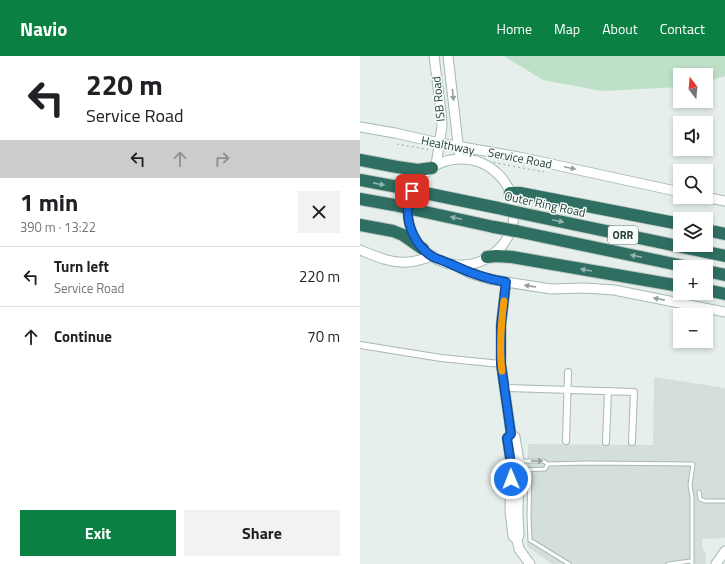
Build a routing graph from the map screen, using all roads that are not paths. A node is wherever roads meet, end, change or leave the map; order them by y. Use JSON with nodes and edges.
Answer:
{"nodes":[{"id":1,"x":434,"y":56,"type":"edge"},
{"id":2,"x":448,"y":56,"type":"edge"},
{"id":3,"x":360,"y":127,"type":"edge"},
{"id":4,"x":439,"y":147,"type":"junction"},
{"id":5,"x":460,"y":154,"type":"junction"},
{"id":6,"x":360,"y":160,"type":"edge"},
{"id":7,"x":434,"y":166,"type":"junction"},
{"id":8,"x":360,"y":180,"type":"edge"},
{"id":9,"x":673,"y":190,"type":"edge"},
{"id":10,"x":510,"y":193,"type":"junction"},
{"id":11,"x":360,"y":199,"type":"edge"},
{"id":12,"x":713,"y":199,"type":"edge"},
{"id":13,"x":725,"y":201,"type":"edge"},
{"id":14,"x":673,"y":223,"type":"edge"},
{"id":15,"x":360,"y":225,"type":"edge"},
{"id":16,"x":713,"y":231,"type":"edge"},
{"id":17,"x":725,"y":234,"type":"edge"},
{"id":18,"x":360,"y":250,"type":"edge"},
{"id":19,"x":428,"y":253,"type":"junction"},
{"id":20,"x":725,"y":256,"type":"edge"},
{"id":21,"x":487,"y":257,"type":"junction"},
{"id":22,"x":448,"y":263,"type":"junction"},
{"id":23,"x":673,"y":264,"type":"edge"},
{"id":24,"x":713,"y":272,"type":"edge"},
{"id":25,"x":725,"y":275,"type":"edge"},
{"id":26,"x":506,"y":282,"type":"junction"},
{"id":27,"x":673,"y":285,"type":"edge"},
{"id":28,"x":713,"y":291,"type":"edge"},
{"id":29,"x":725,"y":294,"type":"edge"},
{"id":30,"x":725,"y":312,"type":"edge"},
{"id":31,"x":360,"y":345,"type":"edge"},
{"id":32,"x":501,"y":364,"type":"junction"},
{"id":33,"x":568,"y":372,"type":"dead end"},
{"id":34,"x":504,"y":388,"type":"junction"},
{"id":35,"x":567,"y":390,"type":"junction"},
{"id":36,"x":608,"y":391,"type":"junction"},
{"id":37,"x":511,"y":434,"type":"junction"},
{"id":38,"x":566,"y":442,"type":"dead end"},
{"id":39,"x":606,"y":442,"type":"dead end"},
{"id":40,"x":632,"y":442,"type":"dead end"},
{"id":41,"x":548,"y":464,"type":"junction"},
{"id":42,"x":520,"y":466,"type":"junction"},
{"id":43,"x":530,"y":470,"type":"junction"},
{"id":44,"x":699,"y":492,"type":"dead end"},
{"id":45,"x":725,"y":501,"type":"edge"},
{"id":46,"x":517,"y":540,"type":"junction"},
{"id":47,"x":725,"y":551,"type":"edge"},
{"id":48,"x":691,"y":562,"type":"edge"},
{"id":49,"x":530,"y":564,"type":"edge"},
{"id":50,"x":569,"y":564,"type":"edge"},
{"id":51,"x":668,"y":564,"type":"edge"},
{"id":52,"x":716,"y":564,"type":"edge"}],
"edges":[{"from":1,"to":4,"type":"main road","name":"ISB Road"},
{"from":2,"to":5,"type":"main road","name":"ISB Road","one_way":true},
{"from":3,"to":4,"type":"main road","name":"Service Road"},
{"from":4,"to":5,"type":"main road","name":"Service Road"},
{"from":4,"to":7,"type":"main road","name":"ISB Road"},
{"from":5,"to":7,"type":"main road"},
{"from":5,"to":9,"type":"main road","name":"Service Road","one_way":true},
{"from":5,"to":10,"type":"main road"},
{"from":6,"to":7,"type":"highway"},
{"from":7,"to":19,"type":"main road"},
{"from":8,"to":20,"type":"highway","name":"Outer Ring Road","number":"ORR","one_way":true,"bridge":true},
{"from":10,"to":14,"type":"highway"},
{"from":10,"to":21,"type":"main road"},
{"from":23,"to":11,"type":"highway","number":"ORR","one_way":true,"bridge":true},
{"from":12,"to":13,"type":"main road"},
{"from":15,"to":19,"type":"highway"},
{"from":16,"to":17,"type":"highway"},
{"from":18,"to":19,"type":"main road"},
{"from":19,"to":22,"type":"main road"},
{"from":21,"to":22,"type":"main road"},
{"from":27,"to":21,"type":"highway","one_way":true},
{"from":22,"to":26,"type":"main road"},
{"from":24,"to":25,"type":"highway"},
{"from":30,"to":26,"type":"main road","one_way":true},
{"from":26,"to":32,"type":"main road"},
{"from":28,"to":29,"type":"highway"},
{"from":31,"to":32,"type":"street"},
{"from":32,"to":34,"type":"main road"},
{"from":33,"to":35,"type":"street"},
{"from":34,"to":35,"type":"street"},
{"from":34,"to":37,"type":"main road"},
{"from":35,"to":36,"type":"street"},
{"from":35,"to":38,"type":"street"},
{"from":36,"to":39,"type":"street"},
{"from":36,"to":40,"type":"street"},
{"from":37,"to":42,"type":"main road"},
{"from":37,"to":46,"type":"main road"},
{"from":42,"to":41,"type":"lane","one_way":true},
{"from":41,"to":43,"type":"lane"},
{"from":41,"to":48,"type":"lane"},
{"from":42,"to":43,"type":"lane"},
{"from":42,"to":46,"type":"main road"},
{"from":43,"to":50,"type":"lane"},
{"from":44,"to":45,"type":"lane"},
{"from":46,"to":49,"type":"main road"},
{"from":47,"to":52,"type":"main road"},
{"from":48,"to":51,"type":"lane"}]}
